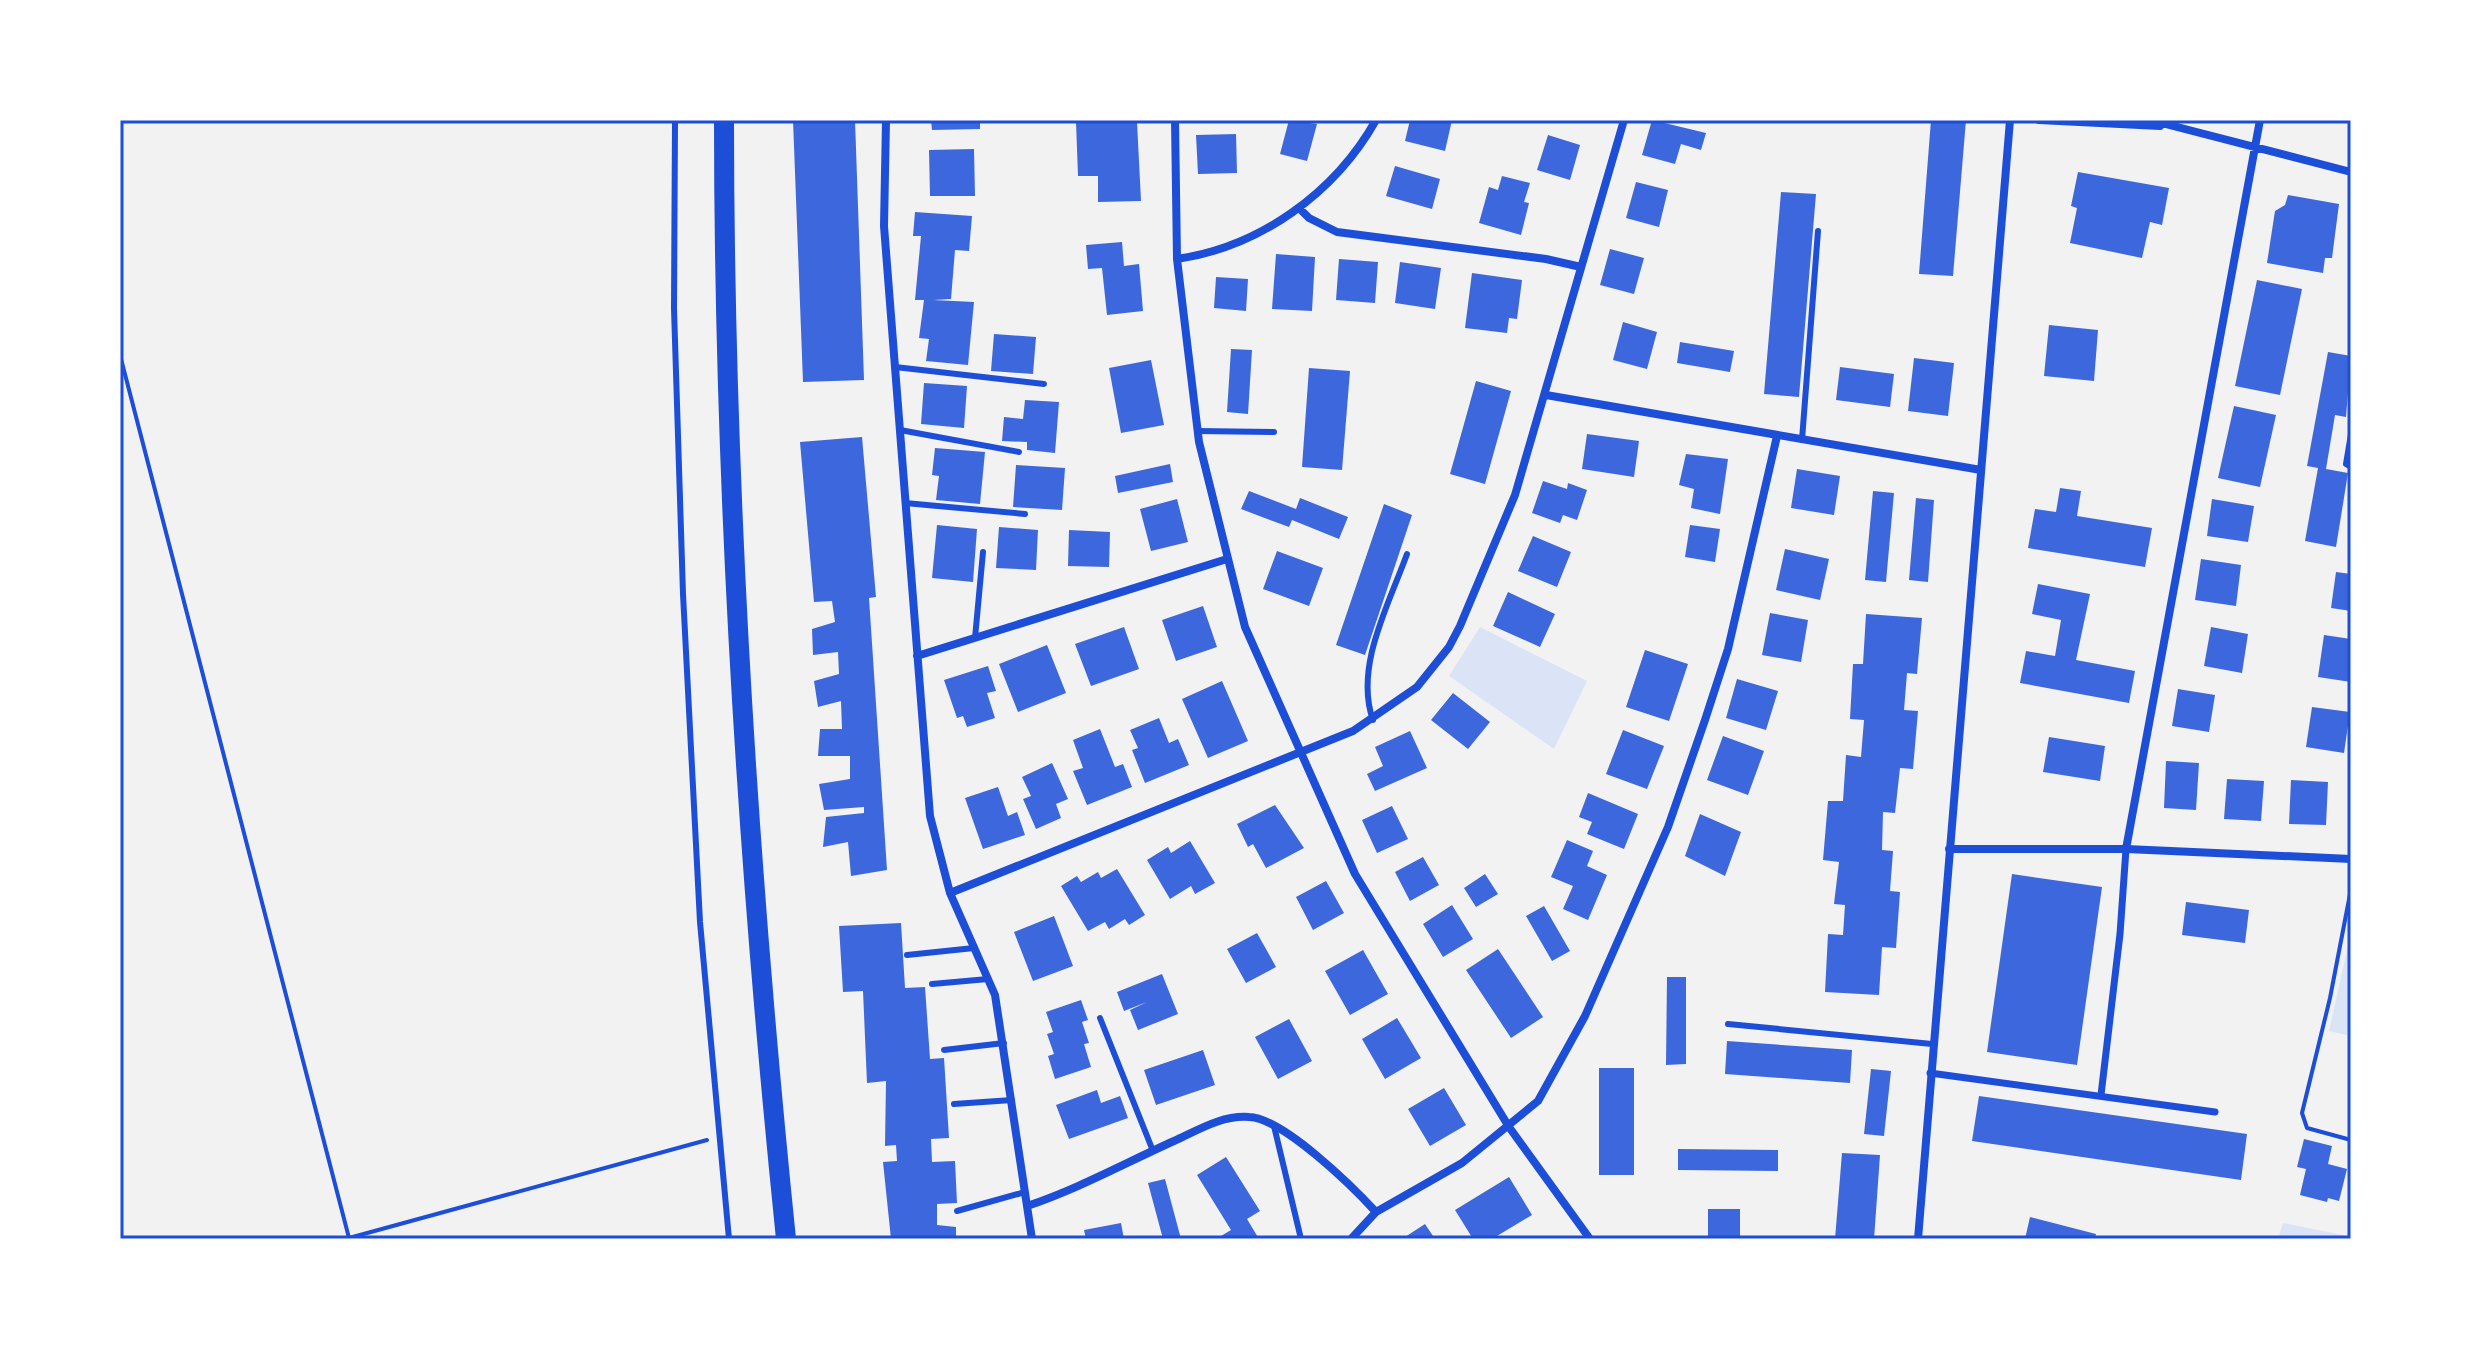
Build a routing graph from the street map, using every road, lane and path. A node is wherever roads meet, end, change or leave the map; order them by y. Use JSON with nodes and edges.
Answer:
{"nodes":[{"id":1,"x":675,"y":120,"type":"edge"},
{"id":2,"x":724,"y":120,"type":"edge"},
{"id":3,"x":886,"y":120,"type":"edge"},
{"id":4,"x":1175,"y":120,"type":"edge"},
{"id":5,"x":1376,"y":120,"type":"edge"},
{"id":6,"x":1624,"y":120,"type":"edge"},
{"id":7,"x":2010,"y":120,"type":"edge"},
{"id":8,"x":2039,"y":120,"type":"edge"},
{"id":9,"x":2150,"y":120,"type":"edge"},
{"id":10,"x":2260,"y":120,"type":"edge"},
{"id":11,"x":2169,"y":127,"type":"junction"},
{"id":12,"x":2255,"y":147,"type":"junction"},
{"id":13,"x":2351,"y":172,"type":"edge"},
{"id":14,"x":1299,"y":208,"type":"junction"},
{"id":15,"x":1818,"y":231,"type":"dead end"},
{"id":16,"x":1177,"y":259,"type":"junction"},
{"id":17,"x":1581,"y":267,"type":"junction"},
{"id":18,"x":120,"y":355,"type":"edge"},
{"id":19,"x":895,"y":367,"type":"junction"},
{"id":20,"x":1044,"y":384,"type":"dead end"},
{"id":21,"x":1546,"y":395,"type":"junction"},
{"id":22,"x":900,"y":430,"type":"junction"},
{"id":23,"x":1197,"y":431,"type":"junction"},
{"id":24,"x":1274,"y":432,"type":"dead end"},
{"id":25,"x":2351,"y":434,"type":"edge"},
{"id":26,"x":1777,"y":436,"type":"junction"},
{"id":27,"x":1802,"y":440,"type":"junction"},
{"id":28,"x":1019,"y":452,"type":"dead end"},
{"id":29,"x":2351,"y":467,"type":"edge"},
{"id":30,"x":1981,"y":470,"type":"junction"},
{"id":31,"x":905,"y":503,"type":"junction"},
{"id":32,"x":1025,"y":514,"type":"dead end"},
{"id":33,"x":983,"y":552,"type":"dead end"},
{"id":34,"x":1407,"y":554,"type":"dead end"},
{"id":35,"x":1227,"y":559,"type":"junction"},
{"id":36,"x":975,"y":638,"type":"junction"},
{"id":37,"x":917,"y":656,"type":"junction"},
{"id":38,"x":1373,"y":720,"type":"junction"},
{"id":39,"x":1299,"y":752,"type":"junction"},
{"id":40,"x":1949,"y":849,"type":"junction"},
{"id":41,"x":2126,"y":849,"type":"junction"},
{"id":42,"x":2351,"y":859,"type":"edge"},
{"id":43,"x":2351,"y":889,"type":"edge"},
{"id":44,"x":950,"y":893,"type":"junction"},
{"id":45,"x":974,"y":948,"type":"junction"},
{"id":46,"x":907,"y":955,"type":"dead end"},
{"id":47,"x":988,"y":979,"type":"junction"},
{"id":48,"x":932,"y":984,"type":"dead end"},
{"id":49,"x":1100,"y":1018,"type":"dead end"},
{"id":50,"x":1728,"y":1024,"type":"dead end"},
{"id":51,"x":1004,"y":1043,"type":"junction"},
{"id":52,"x":1932,"y":1044,"type":"junction"},
{"id":53,"x":944,"y":1050,"type":"dead end"},
{"id":54,"x":1930,"y":1073,"type":"junction"},
{"id":55,"x":2101,"y":1095,"type":"junction"},
{"id":56,"x":1012,"y":1100,"type":"junction"},
{"id":57,"x":954,"y":1104,"type":"dead end"},
{"id":58,"x":2215,"y":1112,"type":"dead end"},
{"id":59,"x":1274,"y":1126,"type":"junction"},
{"id":60,"x":1509,"y":1127,"type":"junction"},
{"id":61,"x":717,"y":1138,"type":"junction"},
{"id":62,"x":2351,"y":1140,"type":"edge"},
{"id":63,"x":1153,"y":1151,"type":"junction"},
{"id":64,"x":1025,"y":1192,"type":"junction"},
{"id":65,"x":1027,"y":1206,"type":"junction"},
{"id":66,"x":957,"y":1211,"type":"dead end"},
{"id":67,"x":1376,"y":1212,"type":"junction"},
{"id":68,"x":348,"y":1239,"type":"edge"},
{"id":69,"x":729,"y":1239,"type":"edge"},
{"id":70,"x":786,"y":1239,"type":"edge"},
{"id":71,"x":1032,"y":1239,"type":"edge"},
{"id":72,"x":1301,"y":1239,"type":"edge"},
{"id":73,"x":1351,"y":1239,"type":"edge"},
{"id":74,"x":1590,"y":1239,"type":"edge"},
{"id":75,"x":1918,"y":1239,"type":"edge"}],
"edges":[{"from":1,"to":61,"type":"lane"},
{"from":2,"to":70,"type":"main road"},
{"from":3,"to":19,"type":"street"},
{"from":4,"to":16,"type":"street"},
{"from":5,"to":14,"type":"street"},
{"from":6,"to":17,"type":"street"},
{"from":7,"to":30,"type":"street"},
{"from":8,"to":11,"type":"street"},
{"from":9,"to":11,"type":"street"},
{"from":10,"to":12,"type":"street"},
{"from":11,"to":12,"type":"street"},
{"from":12,"to":13,"type":"street"},
{"from":12,"to":41,"type":"street"},
{"from":14,"to":16,"type":"street"},
{"from":14,"to":17,"type":"street"},
{"from":15,"to":27,"type":"lane"},
{"from":16,"to":23,"type":"street"},
{"from":17,"to":21,"type":"street"},
{"from":18,"to":68,"type":"path"},
{"from":19,"to":20,"type":"lane"},
{"from":19,"to":22,"type":"street"},
{"from":21,"to":26,"type":"street"},
{"from":21,"to":38,"type":"street"},
{"from":22,"to":28,"type":"lane"},
{"from":22,"to":31,"type":"street"},
{"from":23,"to":24,"type":"lane"},
{"from":23,"to":35,"type":"street"},
{"from":25,"to":29,"type":"lane"},
{"from":26,"to":27,"type":"street"},
{"from":26,"to":60,"type":"street"},
{"from":27,"to":30,"type":"street"},
{"from":30,"to":40,"type":"street"},
{"from":31,"to":32,"type":"lane"},
{"from":31,"to":37,"type":"street"},
{"from":33,"to":36,"type":"lane"},
{"from":34,"to":38,"type":"lane"},
{"from":35,"to":36,"type":"street"},
{"from":35,"to":39,"type":"street"},
{"from":36,"to":37,"type":"street"},
{"from":37,"to":44,"type":"street"},
{"from":38,"to":39,"type":"street"},
{"from":39,"to":44,"type":"street"},
{"from":39,"to":60,"type":"street"},
{"from":40,"to":41,"type":"street"},
{"from":40,"to":52,"type":"street"},
{"from":41,"to":42,"type":"street"},
{"from":41,"to":55,"type":"street"},
{"from":43,"to":62,"type":"path"},
{"from":44,"to":45,"type":"street"},
{"from":45,"to":46,"type":"lane"},
{"from":45,"to":47,"type":"street"},
{"from":47,"to":48,"type":"lane"},
{"from":47,"to":51,"type":"street"},
{"from":49,"to":63,"type":"lane"},
{"from":50,"to":52,"type":"lane"},
{"from":51,"to":53,"type":"lane"},
{"from":51,"to":56,"type":"street"},
{"from":52,"to":54,"type":"street"},
{"from":54,"to":55,"type":"street"},
{"from":54,"to":75,"type":"street"},
{"from":55,"to":58,"type":"street"},
{"from":56,"to":57,"type":"lane"},
{"from":56,"to":64,"type":"street"},
{"from":59,"to":63,"type":"street"},
{"from":59,"to":67,"type":"street"},
{"from":59,"to":72,"type":"lane"},
{"from":60,"to":67,"type":"street"},
{"from":60,"to":74,"type":"street"},
{"from":61,"to":68,"type":"path"},
{"from":61,"to":69,"type":"lane"},
{"from":63,"to":65,"type":"street"},
{"from":64,"to":65,"type":"street"},
{"from":64,"to":66,"type":"lane"},
{"from":65,"to":71,"type":"street"},
{"from":67,"to":73,"type":"street"}]}
